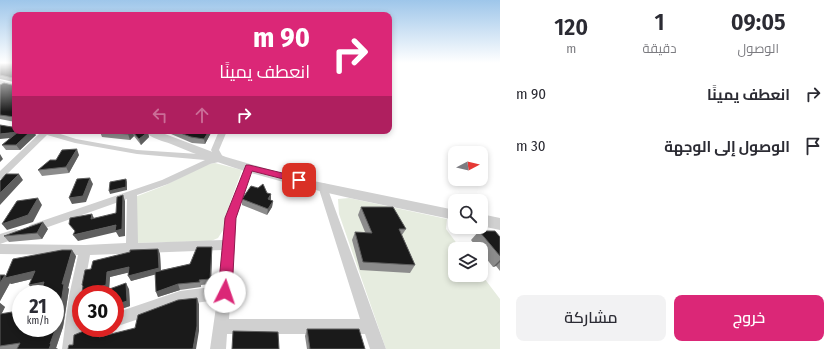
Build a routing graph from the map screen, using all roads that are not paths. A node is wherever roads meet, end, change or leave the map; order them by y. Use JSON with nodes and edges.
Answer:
{"nodes":[{"id":1,"x":45,"y":134,"type":"edge"},
{"id":2,"x":53,"y":134,"type":"edge"},
{"id":3,"x":155,"y":134,"type":"edge"},
{"id":4,"x":223,"y":134,"type":"edge"},
{"id":5,"x":220,"y":158,"type":"junction"},
{"id":6,"x":249,"y":167,"type":"junction"},
{"id":7,"x":0,"y":176,"type":"edge"},
{"id":8,"x":323,"y":186,"type":"junction"},
{"id":9,"x":132,"y":194,"type":"junction"},
{"id":10,"x":448,"y":213,"type":"edge"},
{"id":11,"x":488,"y":221,"type":"edge"},
{"id":12,"x":500,"y":224,"type":"edge"},
{"id":13,"x":0,"y":238,"type":"edge"},
{"id":14,"x":228,"y":244,"type":"junction"},
{"id":15,"x":132,"y":248,"type":"junction"},
{"id":16,"x":0,"y":249,"type":"edge"},
{"id":17,"x":85,"y":250,"type":"junction"},
{"id":18,"x":78,"y":285,"type":"edge"},
{"id":19,"x":225,"y":292,"type":"junction"},
{"id":20,"x":124,"y":317,"type":"edge"},
{"id":21,"x":371,"y":326,"type":"junction"},
{"id":22,"x":220,"y":327,"type":"junction"},
{"id":23,"x":72,"y":337,"type":"edge"},
{"id":24,"x":70,"y":349,"type":"edge"},
{"id":25,"x":218,"y":349,"type":"edge"},
{"id":26,"x":378,"y":349,"type":"edge"}],
"edges":[{"from":1,"to":7,"type":"street"},
{"from":2,"to":5,"type":"street"},
{"from":3,"to":5,"type":"street"},
{"from":4,"to":5,"type":"street"},
{"from":5,"to":6,"type":"street"},
{"from":5,"to":9,"type":"street"},
{"from":6,"to":8,"type":"street"},
{"from":6,"to":14,"type":"street"},
{"from":8,"to":10,"type":"street"},
{"from":8,"to":21,"type":"street"},
{"from":9,"to":13,"type":"street"},
{"from":9,"to":15,"type":"street"},
{"from":11,"to":12,"type":"street"},
{"from":14,"to":15,"type":"street"},
{"from":14,"to":19,"type":"street"},
{"from":15,"to":17,"type":"street"},
{"from":16,"to":17,"type":"street"},
{"from":17,"to":18,"type":"street"},
{"from":19,"to":20,"type":"street"},
{"from":19,"to":22,"type":"street"},
{"from":21,"to":22,"type":"street"},
{"from":21,"to":26,"type":"street"},
{"from":22,"to":25,"type":"street"},
{"from":23,"to":24,"type":"street"}]}
